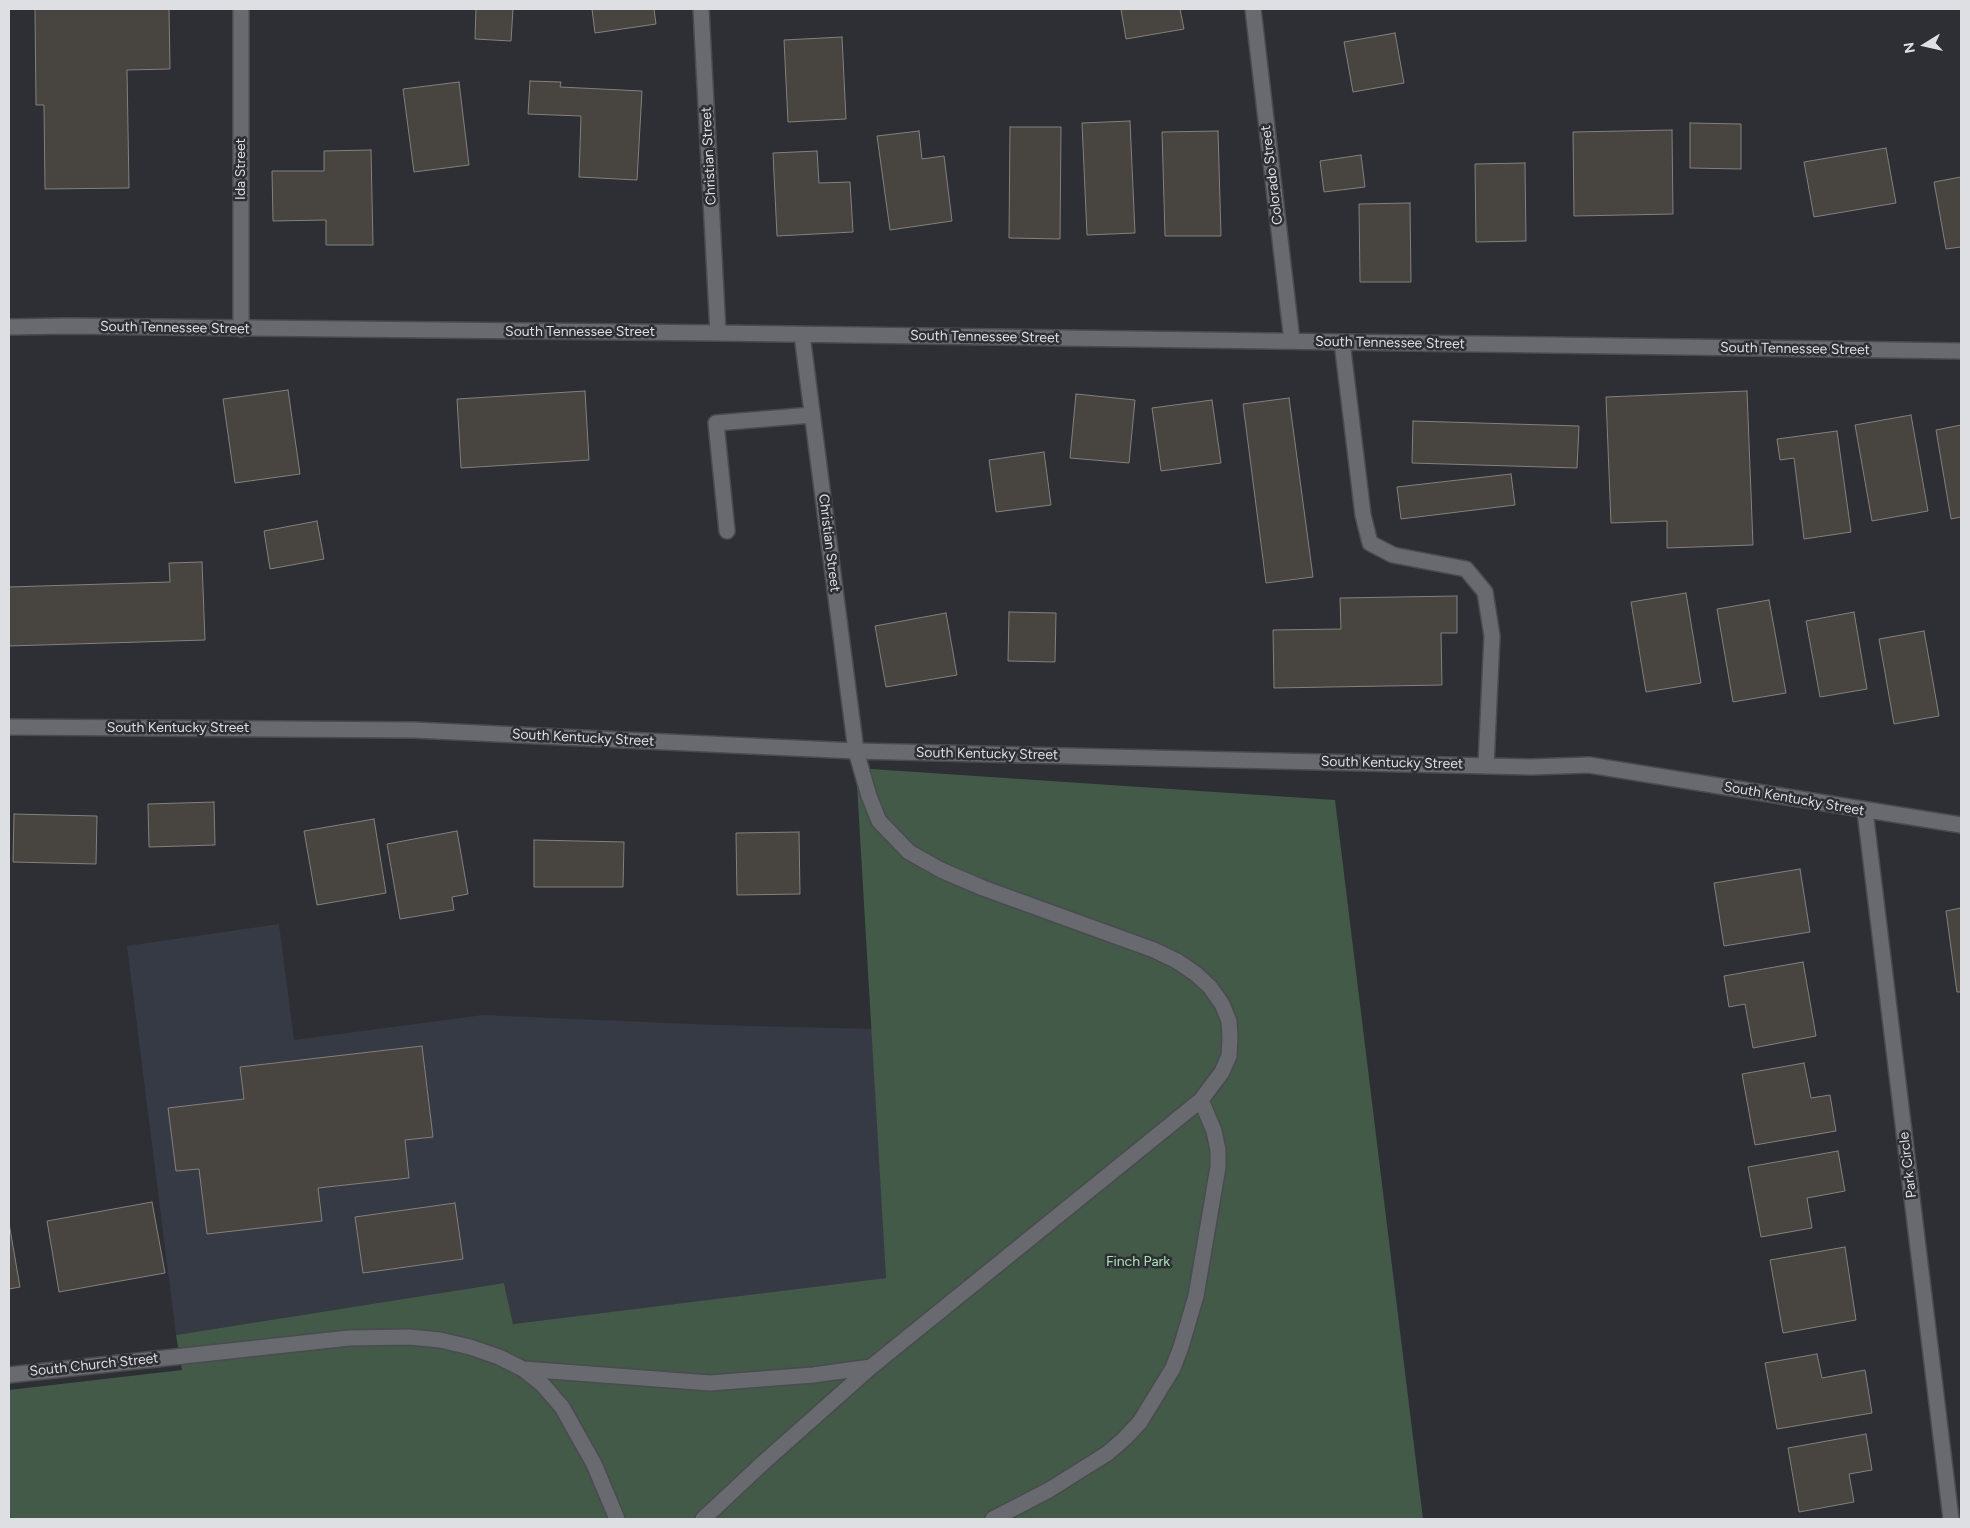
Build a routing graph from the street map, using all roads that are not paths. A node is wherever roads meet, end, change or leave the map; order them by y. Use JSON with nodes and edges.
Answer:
{"nodes":[{"id":1,"x":241,"y":9,"type":"edge"},
{"id":2,"x":701,"y":9,"type":"edge"},
{"id":3,"x":1253,"y":9,"type":"edge"},
{"id":4,"x":9,"y":327,"type":"edge"},
{"id":5,"x":241,"y":329,"type":"junction"},
{"id":6,"x":718,"y":333,"type":"junction"},
{"id":7,"x":802,"y":335,"type":"junction"},
{"id":8,"x":1292,"y":341,"type":"junction"},
{"id":9,"x":1342,"y":342,"type":"junction"},
{"id":10,"x":1961,"y":351,"type":"edge"},
{"id":11,"x":812,"y":415,"type":"junction"},
{"id":12,"x":727,"y":531,"type":"dead end"},
{"id":13,"x":9,"y":727,"type":"edge"},
{"id":14,"x":856,"y":752,"type":"junction"},
{"id":15,"x":1486,"y":765,"type":"junction"},
{"id":16,"x":1866,"y":811,"type":"junction"},
{"id":17,"x":1961,"y":825,"type":"edge"},
{"id":18,"x":1201,"y":1100,"type":"junction"},
{"id":19,"x":871,"y":1367,"type":"junction"},
{"id":20,"x":523,"y":1370,"type":"junction"},
{"id":21,"x":9,"y":1375,"type":"edge"},
{"id":22,"x":617,"y":1519,"type":"edge"},
{"id":23,"x":703,"y":1519,"type":"edge"},
{"id":24,"x":993,"y":1519,"type":"edge"},
{"id":25,"x":1951,"y":1519,"type":"edge"}],
"edges":[{"from":1,"to":5,"type":"street","name":"Ida Street"},
{"from":2,"to":6,"type":"street","name":"Christian Street"},
{"from":3,"to":8,"type":"street","name":"Colorado Street"},
{"from":4,"to":5,"type":"street","name":"South Tennessee Street"},
{"from":5,"to":6,"type":"street","name":"South Tennessee Street"},
{"from":6,"to":7,"type":"street","name":"South Tennessee Street"},
{"from":7,"to":8,"type":"street","name":"South Tennessee Street"},
{"from":7,"to":11,"type":"street","name":"Christian Street"},
{"from":8,"to":9,"type":"street","name":"South Tennessee Street"},
{"from":9,"to":10,"type":"street","name":"South Tennessee Street"},
{"from":9,"to":15,"type":"street"},
{"from":11,"to":12,"type":"street"},
{"from":11,"to":14,"type":"street","name":"Christian Street"},
{"from":13,"to":14,"type":"street","name":"South Kentucky Street"},
{"from":14,"to":15,"type":"street","name":"South Kentucky Street"},
{"from":14,"to":18,"type":"street","name":"Christian Street"},
{"from":15,"to":16,"type":"street","name":"South Kentucky Street"},
{"from":16,"to":17,"type":"street","name":"South Kentucky Street"},
{"from":16,"to":25,"type":"street","name":"Park Circle"},
{"from":18,"to":19,"type":"street","name":"Christian Street"},
{"from":18,"to":24,"type":"street"},
{"from":19,"to":20,"type":"street"},
{"from":19,"to":23,"type":"street","name":"Christian Street"},
{"from":20,"to":21,"type":"street","name":"South Church Street"},
{"from":20,"to":22,"type":"street","name":"South Church Street"}]}
